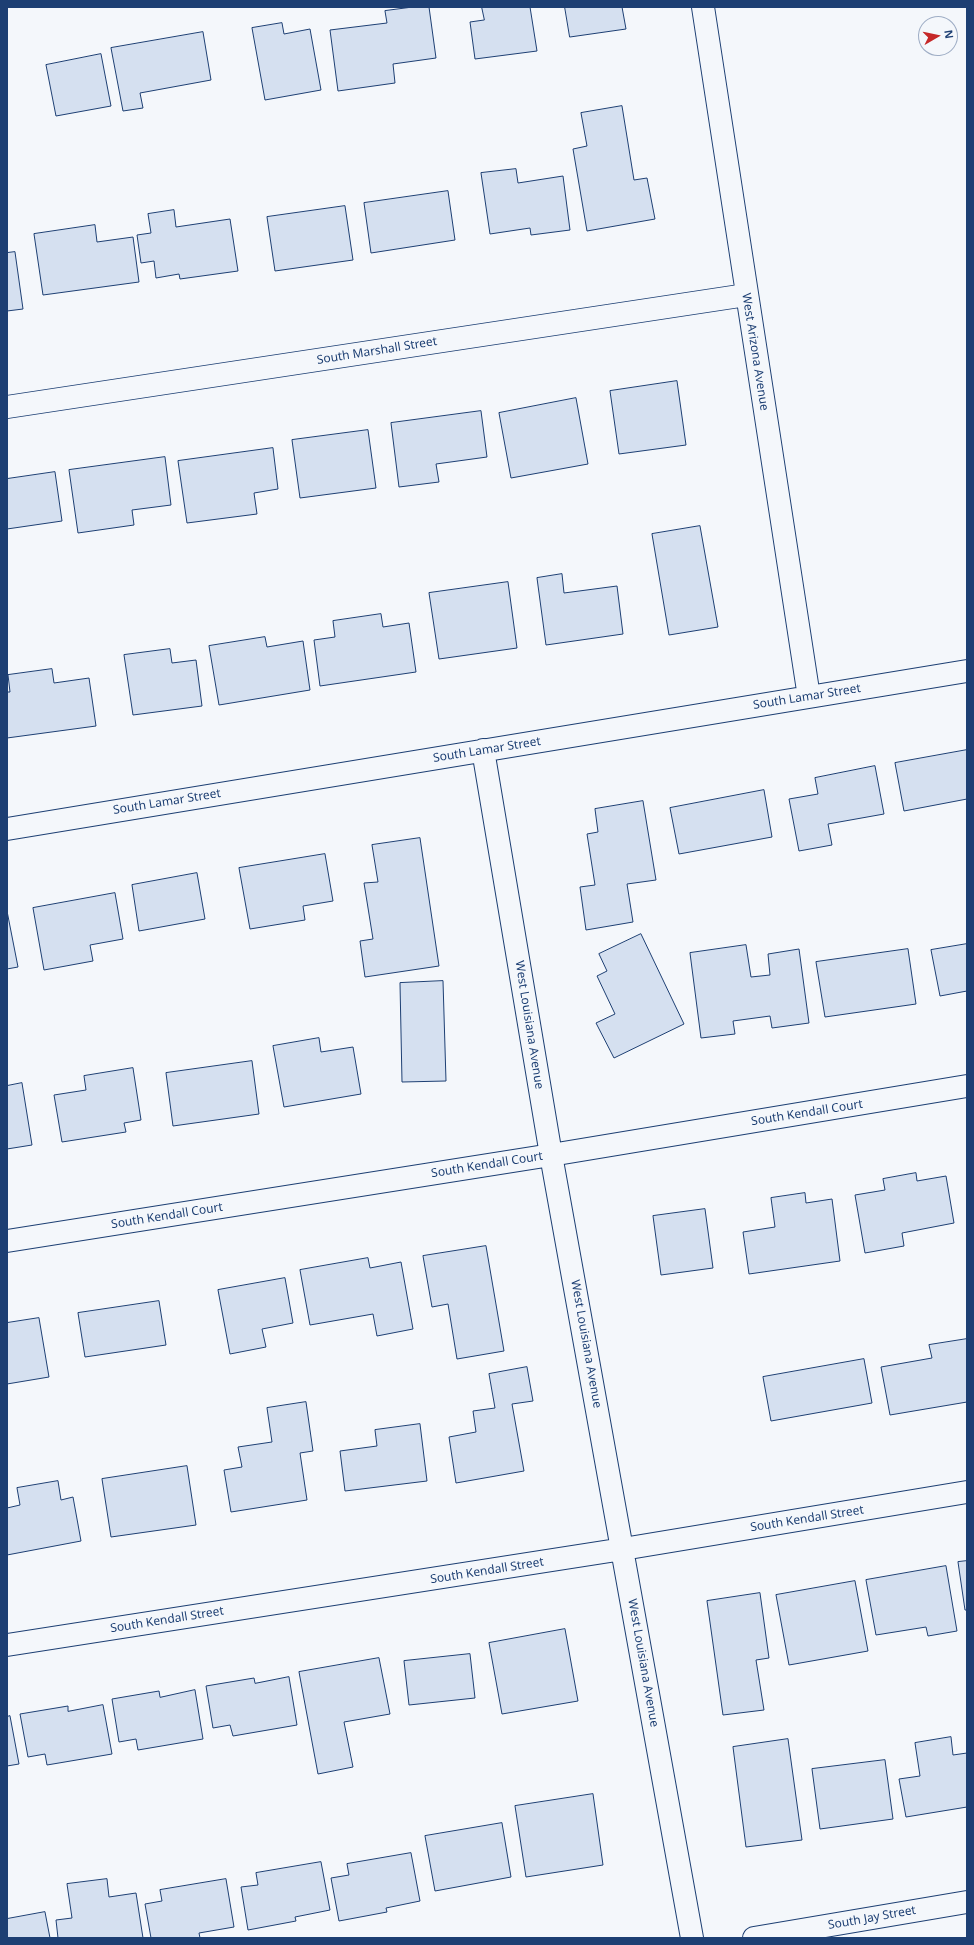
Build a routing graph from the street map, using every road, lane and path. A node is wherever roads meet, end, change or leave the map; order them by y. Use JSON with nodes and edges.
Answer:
{"nodes":[{"id":1,"x":703,"y":7,"type":"edge"},
{"id":2,"x":746,"y":295,"type":"junction"},
{"id":3,"x":7,"y":407,"type":"edge"},
{"id":4,"x":967,"y":671,"type":"edge"},
{"id":5,"x":809,"y":697,"type":"junction"},
{"id":6,"x":484,"y":750,"type":"junction"},
{"id":7,"x":7,"y":828,"type":"edge"},
{"id":8,"x":967,"y":1086,"type":"edge"},
{"id":9,"x":551,"y":1155,"type":"junction"},
{"id":10,"x":7,"y":1241,"type":"edge"},
{"id":11,"x":967,"y":1492,"type":"edge"},
{"id":12,"x":623,"y":1550,"type":"junction"},
{"id":13,"x":7,"y":1645,"type":"edge"},
{"id":14,"x":967,"y":1902,"type":"edge"},
{"id":15,"x":692,"y":1938,"type":"edge"},
{"id":16,"x":754,"y":1938,"type":"edge"}],
"edges":[{"from":1,"to":2,"type":"street","name":"West Arizona Avenue"},
{"from":2,"to":3,"type":"street","name":"South Marshall Street"},
{"from":2,"to":5,"type":"street","name":"West Arizona Avenue"},
{"from":4,"to":5,"type":"street","name":"South Lamar Street"},
{"from":5,"to":6,"type":"street","name":"South Lamar Street"},
{"from":6,"to":7,"type":"street","name":"South Lamar Street"},
{"from":6,"to":9,"type":"street","name":"West Louisiana Avenue"},
{"from":8,"to":9,"type":"street","name":"South Kendall Court"},
{"from":9,"to":10,"type":"street","name":"South Kendall Court"},
{"from":9,"to":12,"type":"street","name":"West Louisiana Avenue"},
{"from":11,"to":12,"type":"street","name":"South Kendall Street"},
{"from":12,"to":13,"type":"street","name":"South Kendall Street"},
{"from":12,"to":15,"type":"street","name":"West Louisiana Avenue"},
{"from":14,"to":16,"type":"street","name":"South Jay Street"}]}
